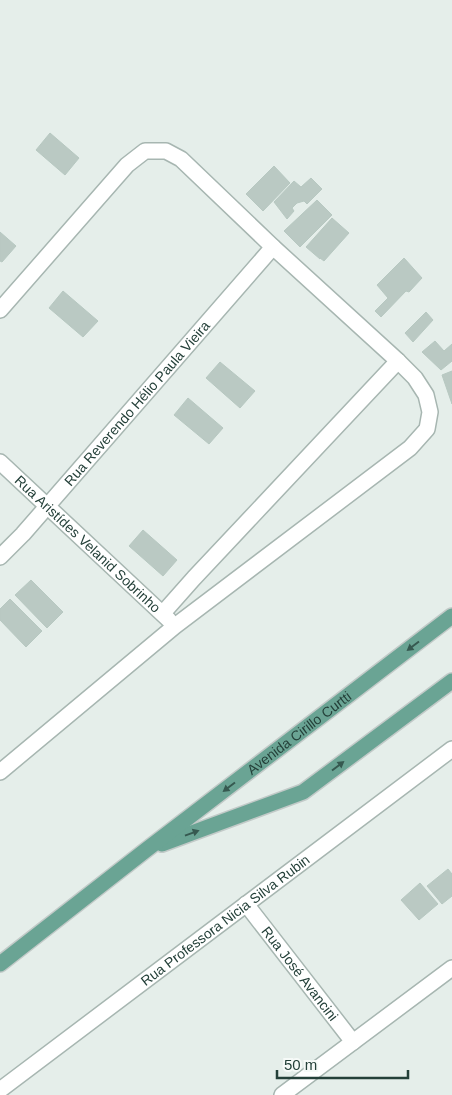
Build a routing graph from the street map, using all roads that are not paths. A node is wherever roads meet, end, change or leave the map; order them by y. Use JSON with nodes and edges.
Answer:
{"nodes":[{"id":1,"x":274,"y":247,"type":"junction"},
{"id":2,"x":0,"y":310,"type":"edge"},
{"id":3,"x":398,"y":361,"type":"junction"},
{"id":4,"x":0,"y":462,"type":"edge"},
{"id":5,"x":47,"y":506,"type":"junction"},
{"id":6,"x":0,"y":557,"type":"edge"},
{"id":7,"x":163,"y":613,"type":"junction"},
{"id":8,"x":452,"y":616,"type":"edge"},
{"id":9,"x":175,"y":626,"type":"junction"},
{"id":10,"x":452,"y":681,"type":"edge"},
{"id":11,"x":452,"y":750,"type":"edge"},
{"id":12,"x":0,"y":772,"type":"edge"},
{"id":13,"x":146,"y":850,"type":"junction"},
{"id":14,"x":246,"y":904,"type":"junction"},
{"id":15,"x":0,"y":964,"type":"edge"},
{"id":16,"x":452,"y":968,"type":"edge"},
{"id":17,"x":353,"y":1042,"type":"junction"},
{"id":18,"x":0,"y":1090,"type":"edge"},
{"id":19,"x":282,"y":1095,"type":"edge"}],
"edges":[{"from":1,"to":2,"type":"street"},
{"from":1,"to":3,"type":"street"},
{"from":1,"to":5,"type":"street","name":"Rua Reverendo Hélio Paula Vieira"},
{"from":3,"to":7,"type":"street"},
{"from":3,"to":9,"type":"street"},
{"from":4,"to":5,"type":"street","name":"Rua Aristídes Velanid Sobrinho"},
{"from":5,"to":6,"type":"street","name":"Rua Reverendo Hélio Paula Vieira"},
{"from":5,"to":7,"type":"street","name":"Rua Aristídes Velanid Sobrinho"},
{"from":7,"to":9,"type":"street","name":"Rua Aristídes Velanid Sobrinho"},
{"from":8,"to":13,"type":"main road","name":"Avenida Cirillo Curtti","one_way":true},
{"from":9,"to":12,"type":"street"},
{"from":13,"to":10,"type":"main road","name":"Avenida Cirillo Curtti","one_way":true},
{"from":11,"to":14,"type":"street","name":"Rua Professora Nicia Silva Rubin"},
{"from":13,"to":15,"type":"main road","name":"Avenida Cirillo Curtti"},
{"from":14,"to":17,"type":"street","name":"Rua José Avancini"},
{"from":14,"to":18,"type":"street","name":"Rua Professora Nicia Silva Rubin"},
{"from":16,"to":17,"type":"street"},
{"from":17,"to":19,"type":"street"}]}
